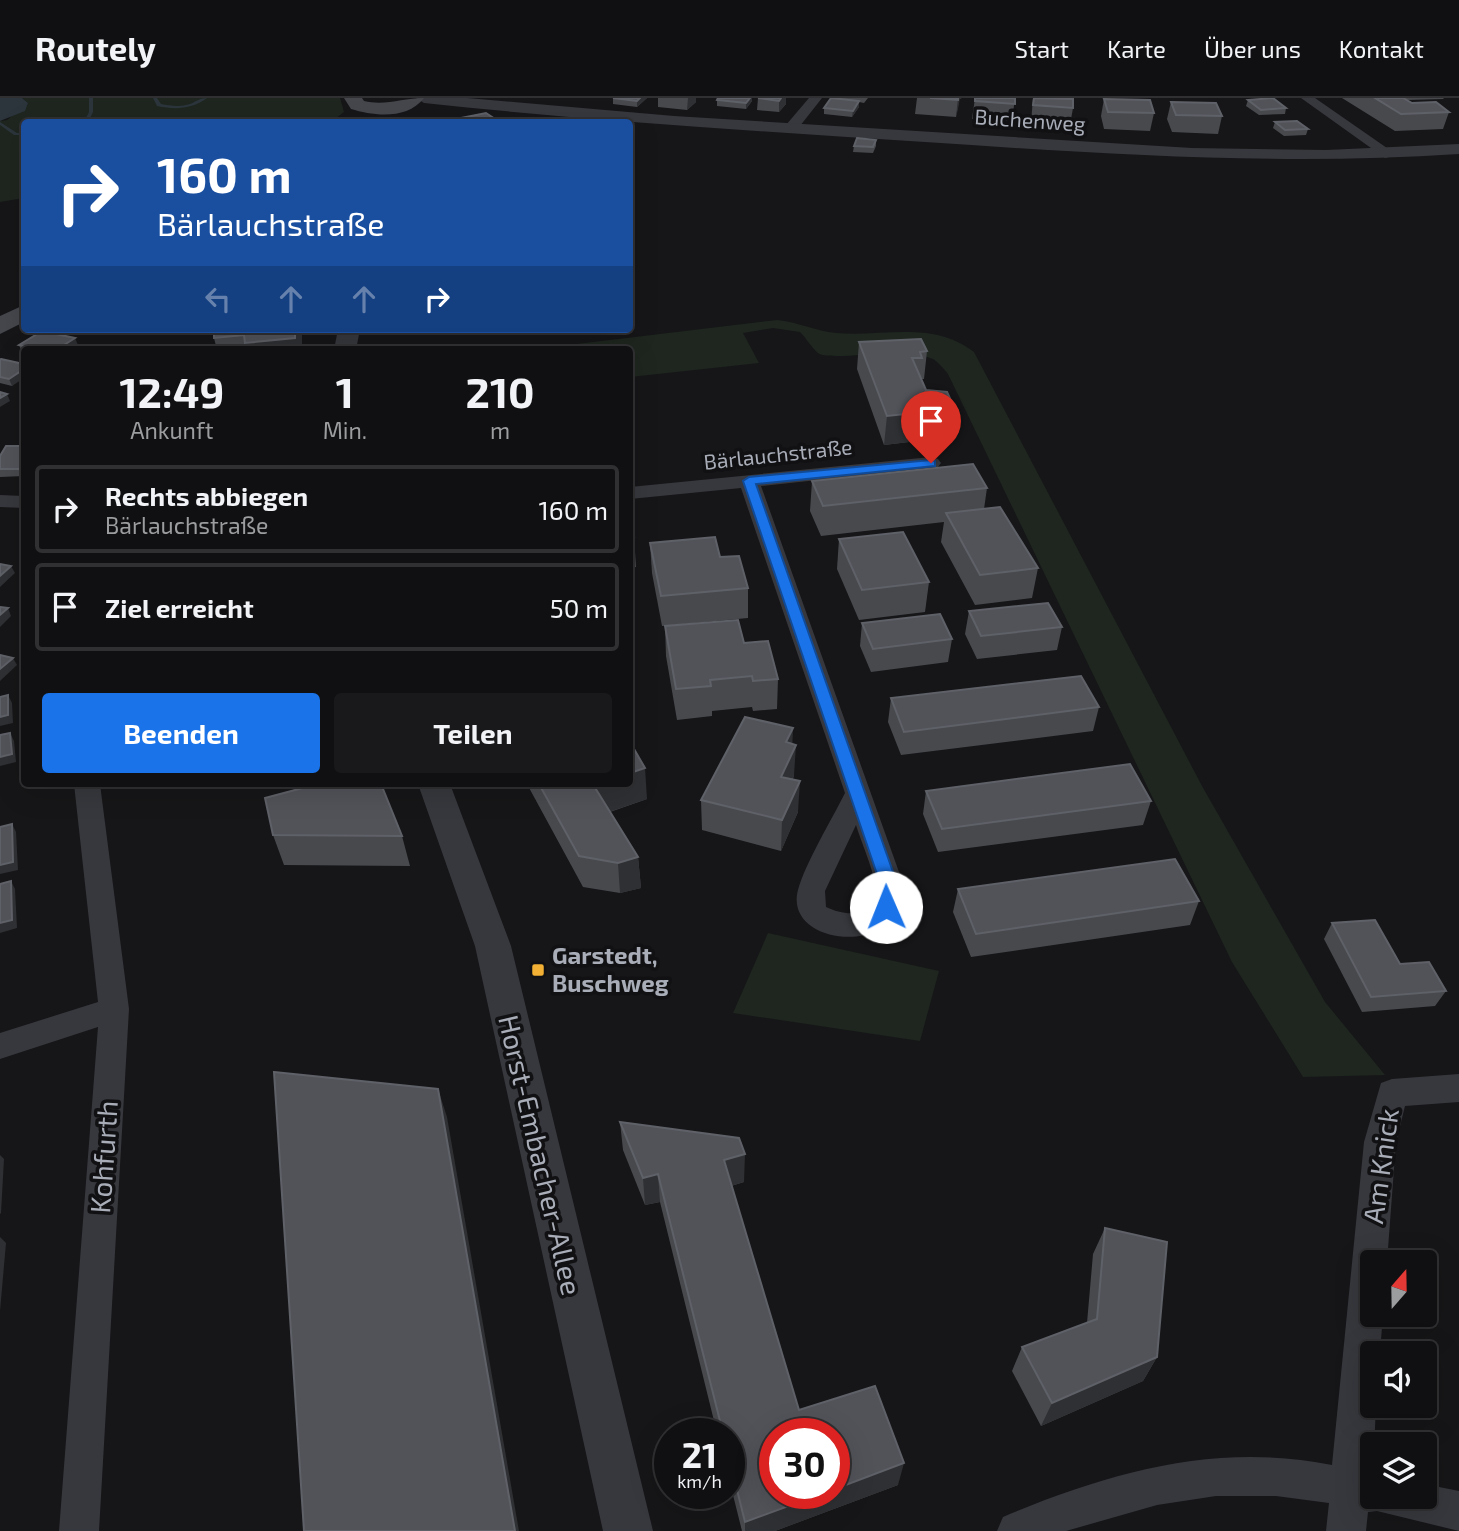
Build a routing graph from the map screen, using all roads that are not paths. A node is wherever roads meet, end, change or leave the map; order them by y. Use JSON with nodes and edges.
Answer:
{"nodes":[{"id":1,"x":816,"y":98,"type":"edge"},
{"id":2,"x":1307,"y":98,"type":"edge"},
{"id":3,"x":416,"y":100,"type":"edge"},
{"id":4,"x":352,"y":111,"type":"edge"},
{"id":5,"x":792,"y":128,"type":"junction"},
{"id":6,"x":1459,"y":149,"type":"edge"},
{"id":7,"x":1390,"y":155,"type":"junction"},
{"id":8,"x":21,"y":314,"type":"edge"},
{"id":9,"x":0,"y":327,"type":"edge"},
{"id":10,"x":931,"y":463,"type":"dead end"},
{"id":11,"x":749,"y":481,"type":"junction"},
{"id":12,"x":633,"y":493,"type":"edge"},
{"id":13,"x":0,"y":501,"type":"edge"},
{"id":14,"x":21,"y":502,"type":"edge"},
{"id":15,"x":87,"y":787,"type":"edge"},
{"id":16,"x":435,"y":787,"type":"edge"},
{"id":17,"x":858,"y":793,"type":"junction"},
{"id":18,"x":114,"y":1009,"type":"junction"},
{"id":19,"x":0,"y":1046,"type":"edge"},
{"id":20,"x":1459,"y":1088,"type":"edge"},
{"id":21,"x":1364,"y":1432,"type":"edge"},
{"id":22,"x":1360,"y":1490,"type":"edge"},
{"id":23,"x":1360,"y":1493,"type":"edge"},
{"id":24,"x":1437,"y":1506,"type":"edge"},
{"id":25,"x":1459,"y":1511,"type":"edge"},
{"id":26,"x":79,"y":1531,"type":"edge"},
{"id":27,"x":628,"y":1531,"type":"edge"},
{"id":28,"x":1017,"y":1531,"type":"edge"},
{"id":29,"x":1346,"y":1531,"type":"edge"}],
"edges":[{"from":1,"to":5,"type":"street"},
{"from":2,"to":7,"type":"street"},
{"from":3,"to":4,"type":"main road"},
{"from":3,"to":5,"type":"street","name":"Buchenweg"},
{"from":5,"to":7,"type":"street","name":"Buchenweg"},
{"from":6,"to":7,"type":"street","name":"Buchenweg"},
{"from":8,"to":9,"type":"main road"},
{"from":10,"to":11,"type":"street","name":"Bärlauchstraße"},
{"from":11,"to":12,"type":"street","name":"Bärlauchstraße"},
{"from":11,"to":17,"type":"street"},
{"from":13,"to":14,"type":"street"},
{"from":15,"to":18,"type":"street","name":"Kohfurth"},
{"from":16,"to":27,"type":"street","name":"Horst-Embacher-Allee"},
{"from":17,"to":17,"type":"street"},
{"from":18,"to":19,"type":"street"},
{"from":18,"to":26,"type":"street","name":"Kohfurth"},
{"from":20,"to":21,"type":"street","name":"Am Knick"},
{"from":22,"to":28,"type":"street"},
{"from":23,"to":29,"type":"street","name":"Am Knick"},
{"from":24,"to":25,"type":"street"}]}
